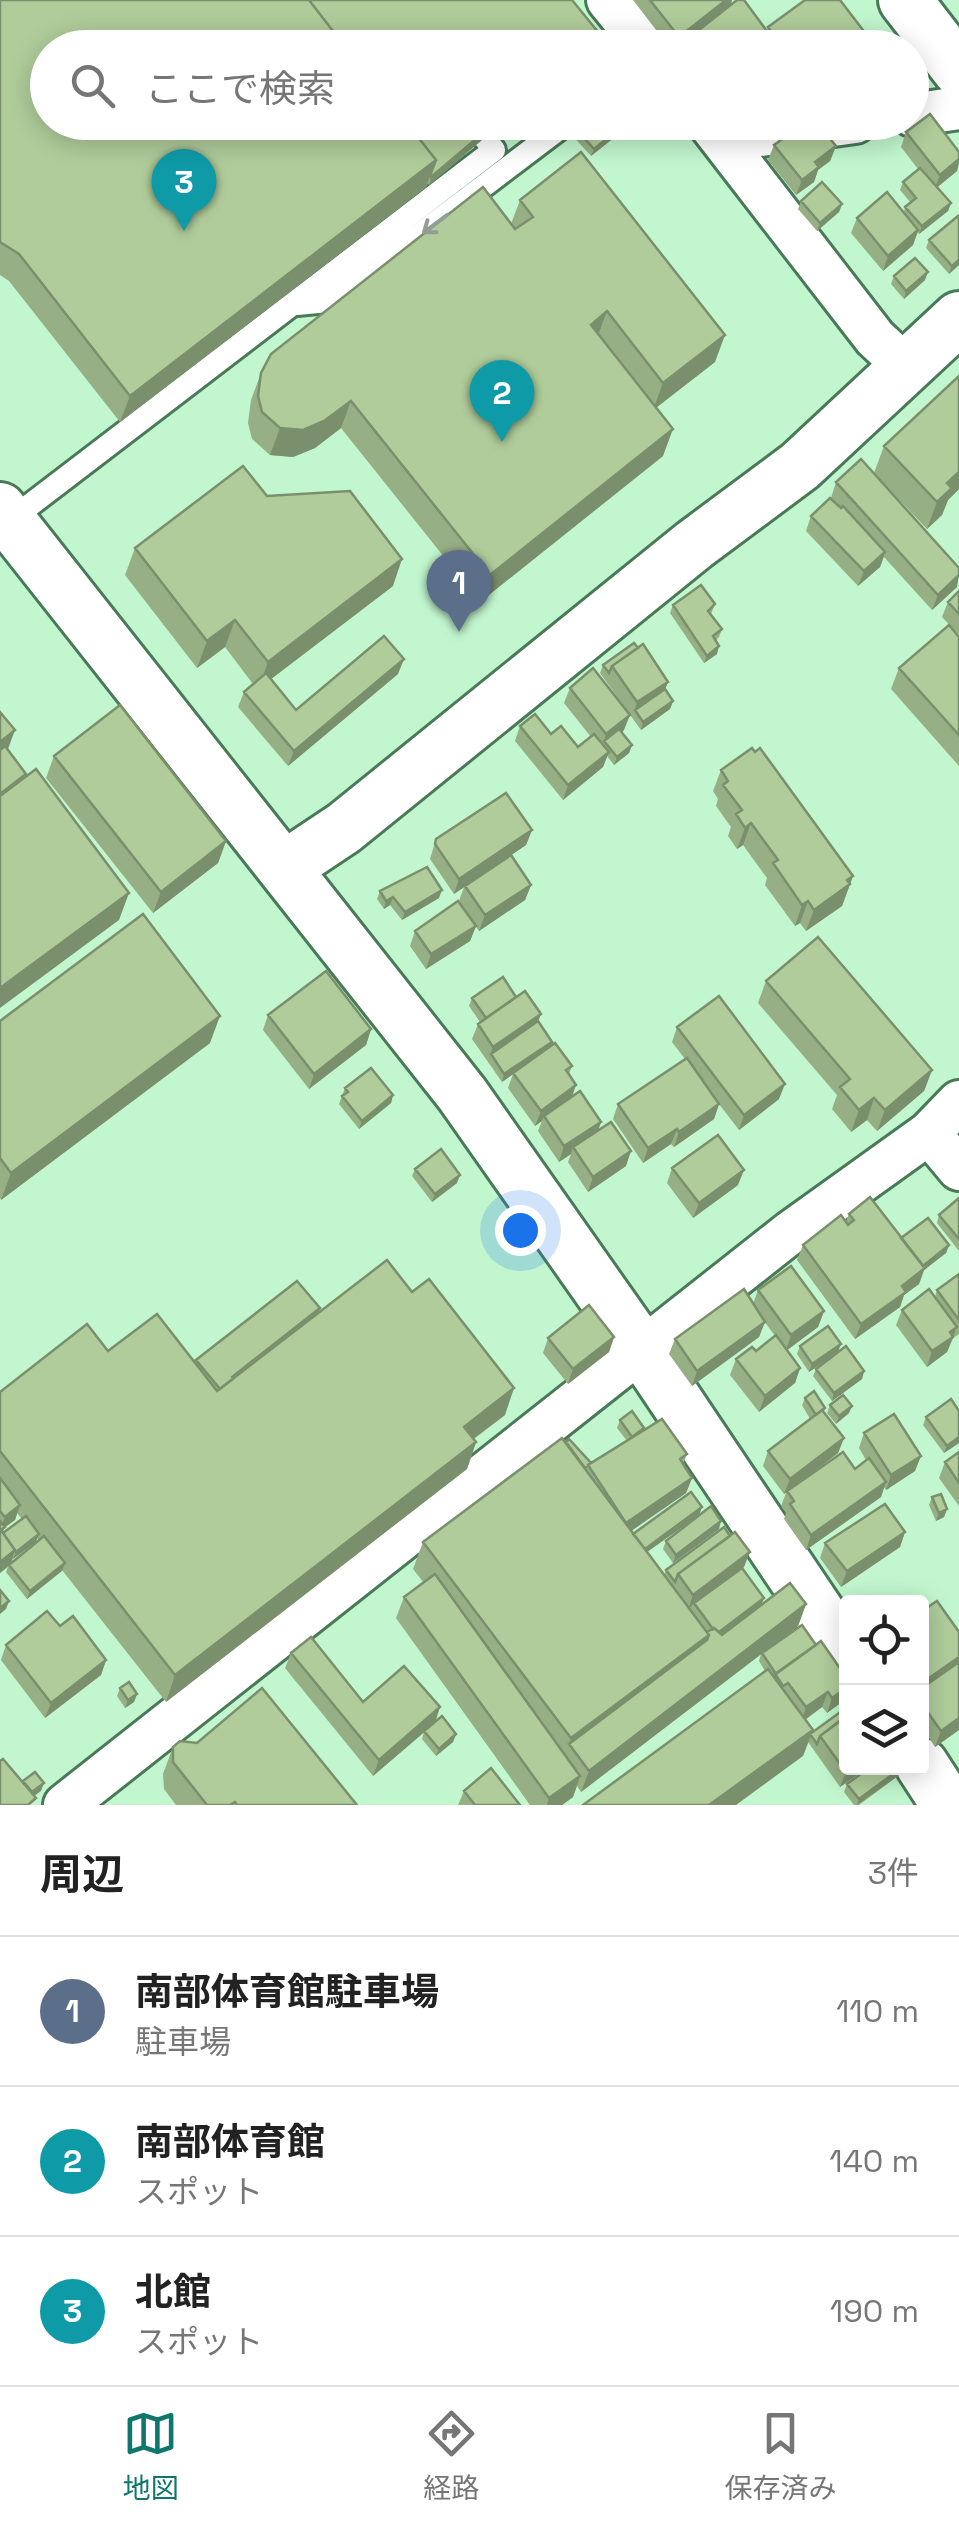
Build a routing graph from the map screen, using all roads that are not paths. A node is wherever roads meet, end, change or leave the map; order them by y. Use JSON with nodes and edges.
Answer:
{"nodes":[{"id":1,"x":608,"y":0,"type":"edge"},
{"id":2,"x":905,"y":0,"type":"edge"},
{"id":3,"x":632,"y":30,"type":"edge"},
{"id":4,"x":928,"y":30,"type":"edge"},
{"id":5,"x":929,"y":31,"type":"edge"},
{"id":6,"x":959,"y":70,"type":"edge"},
{"id":7,"x":959,"y":108,"type":"edge"},
{"id":8,"x":929,"y":112,"type":"edge"},
{"id":9,"x":486,"y":140,"type":"edge"},
{"id":10,"x":544,"y":140,"type":"edge"},
{"id":11,"x":721,"y":140,"type":"edge"},
{"id":12,"x":294,"y":304,"type":"junction"},
{"id":13,"x":959,"y":318,"type":"edge"},
{"id":14,"x":906,"y":367,"type":"junction"},
{"id":15,"x":5,"y":515,"type":"edge"},
{"id":16,"x":284,"y":868,"type":"junction"},
{"id":17,"x":959,"y":1102,"type":"edge"},
{"id":18,"x":930,"y":1132,"type":"junction"},
{"id":19,"x":959,"y":1169,"type":"edge"},
{"id":20,"x":642,"y":1350,"type":"junction"},
{"id":21,"x":839,"y":1644,"type":"edge"},
{"id":22,"x":928,"y":1775,"type":"edge"},
{"id":23,"x":65,"y":1805,"type":"edge"},
{"id":24,"x":948,"y":1805,"type":"edge"}],
"edges":[{"from":1,"to":3,"type":"street"},
{"from":2,"to":4,"type":"street"},
{"from":5,"to":6,"type":"street"},
{"from":7,"to":8,"type":"street"},
{"from":9,"to":12,"type":"lane"},
{"from":10,"to":12,"type":"lane","one_way":true},
{"from":11,"to":14,"type":"street"},
{"from":12,"to":15,"type":"lane"},
{"from":13,"to":14,"type":"street"},
{"from":14,"to":16,"type":"street"},
{"from":15,"to":16,"type":"street"},
{"from":16,"to":20,"type":"street"},
{"from":17,"to":18,"type":"street"},
{"from":18,"to":19,"type":"street"},
{"from":18,"to":20,"type":"street"},
{"from":20,"to":21,"type":"street"},
{"from":20,"to":23,"type":"street"},
{"from":22,"to":24,"type":"street"}]}
